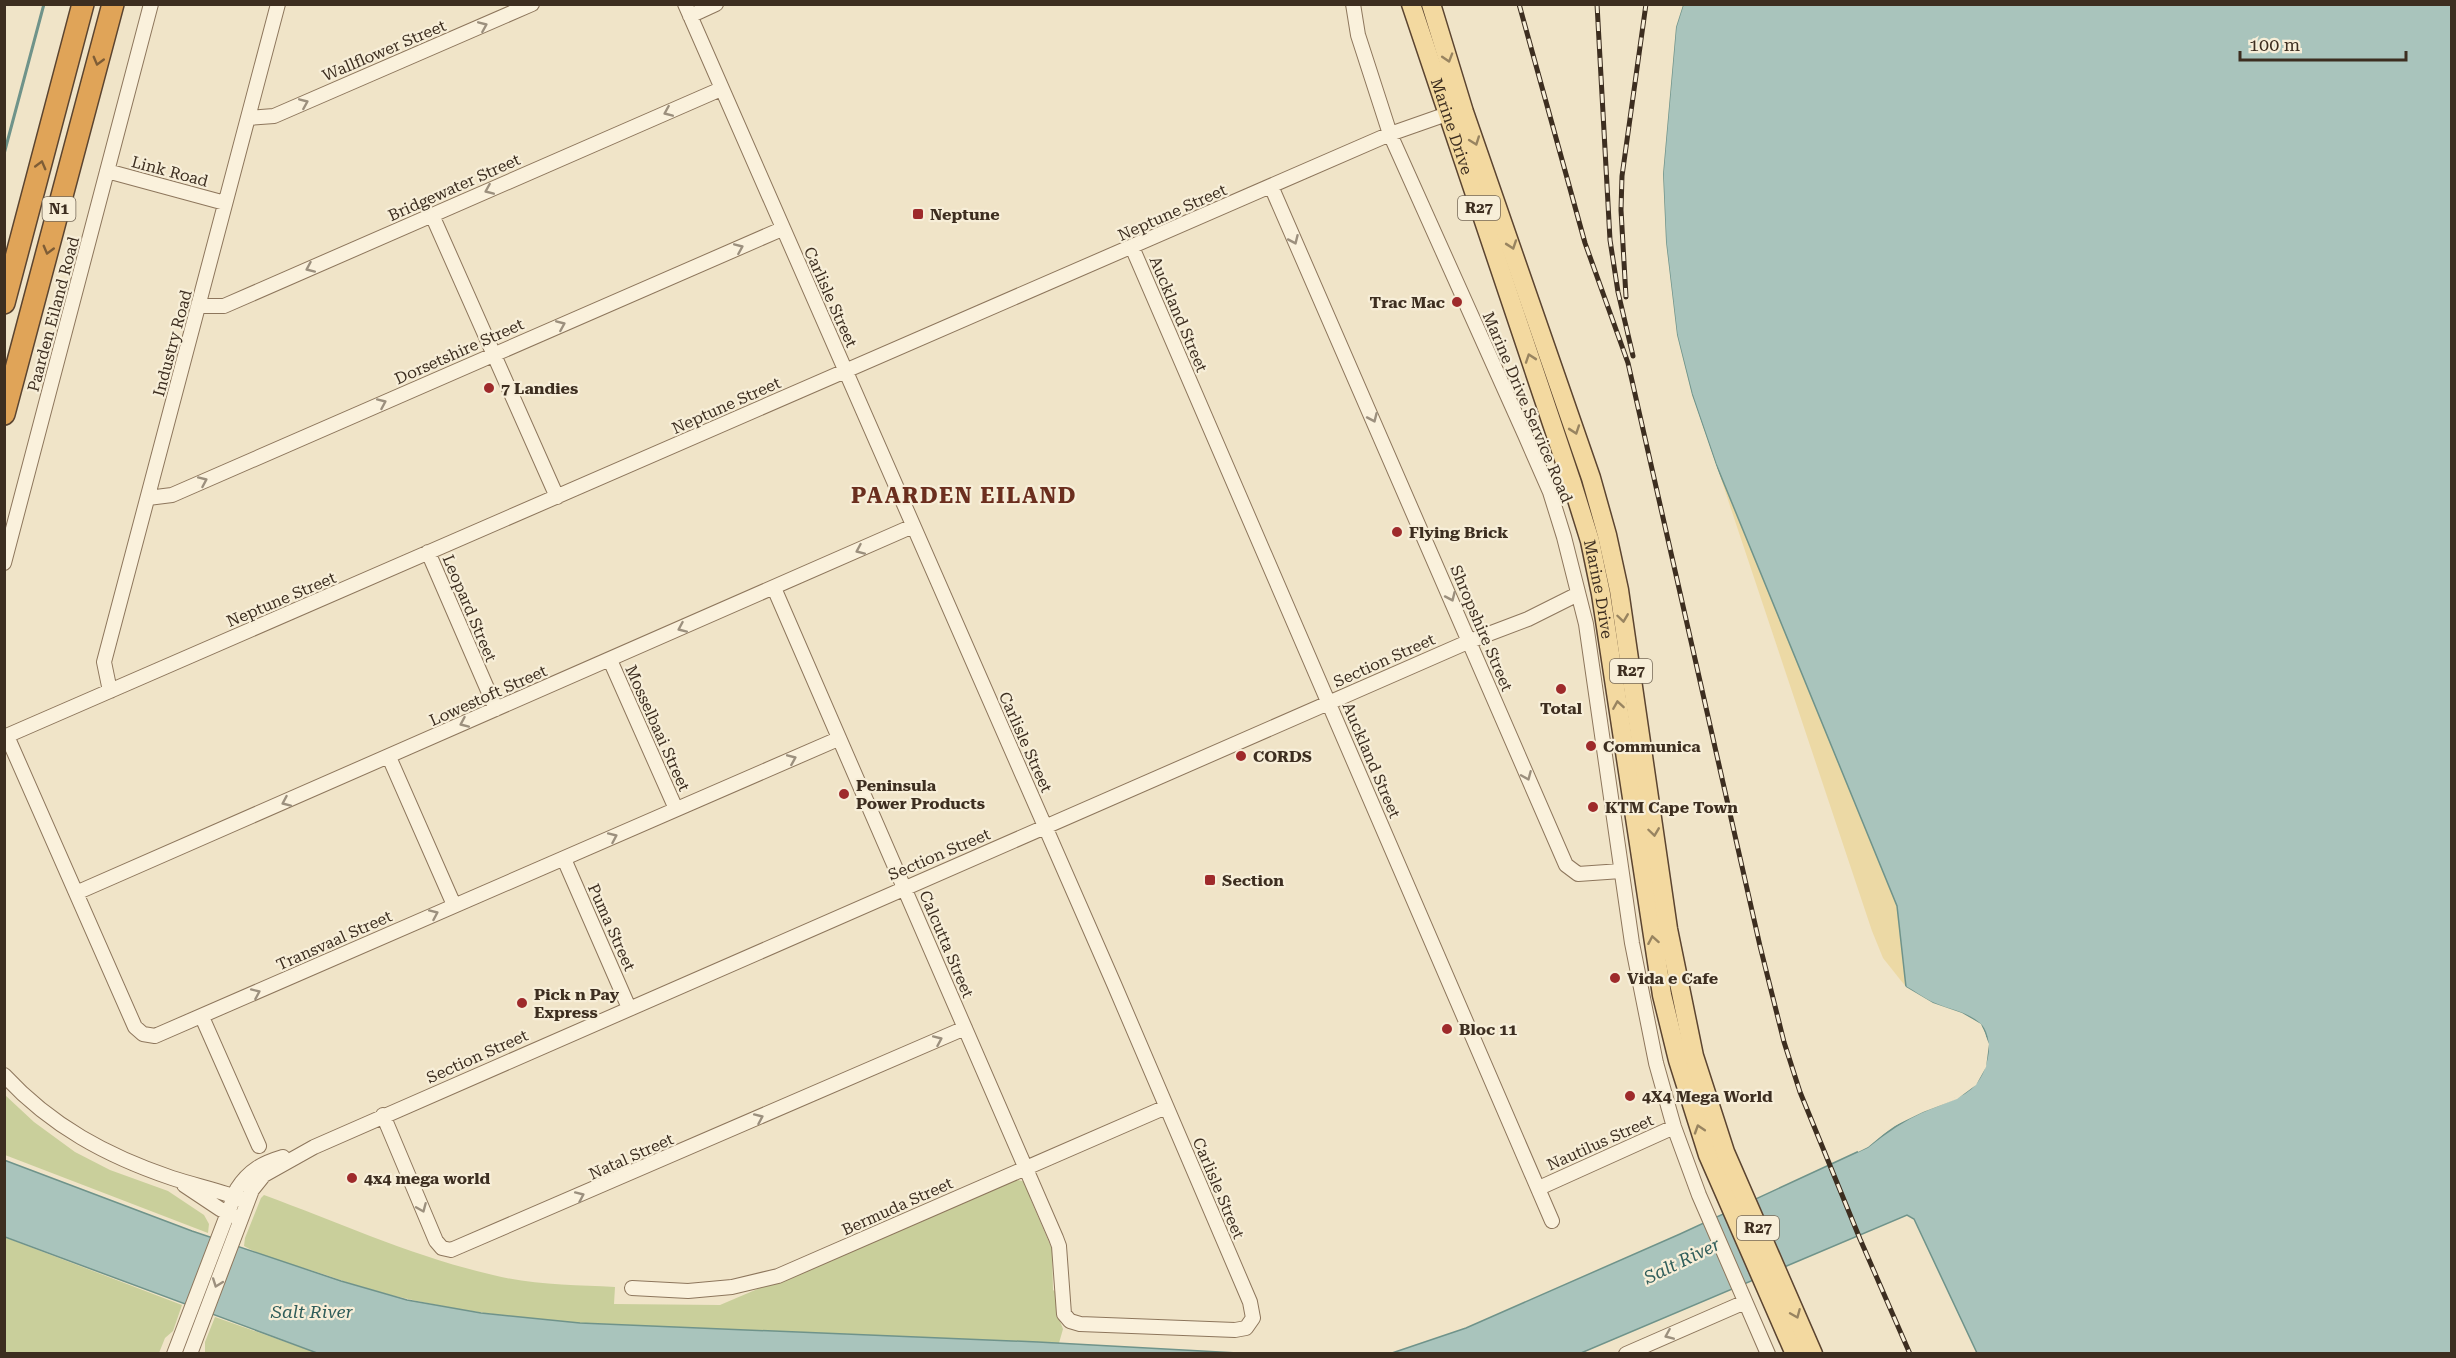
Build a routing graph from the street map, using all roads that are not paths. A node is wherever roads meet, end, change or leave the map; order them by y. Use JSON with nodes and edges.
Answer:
{"nodes":[{"id":1,"x":83,"y":4,"type":"edge"},
{"id":2,"x":113,"y":4,"type":"edge"},
{"id":3,"x":151,"y":4,"type":"edge"},
{"id":4,"x":278,"y":4,"type":"edge"},
{"id":5,"x":531,"y":4,"type":"edge"},
{"id":6,"x":717,"y":4,"type":"edge"},
{"id":7,"x":1353,"y":4,"type":"edge"},
{"id":8,"x":1411,"y":4,"type":"edge"},
{"id":9,"x":1431,"y":4,"type":"edge"},
{"id":10,"x":687,"y":10,"type":"edge"},
{"id":11,"x":721,"y":89,"type":"junction"},
{"id":12,"x":1455,"y":113,"type":"junction"},
{"id":13,"x":248,"y":118,"type":"junction"},
{"id":14,"x":1390,"y":134,"type":"junction"},
{"id":15,"x":107,"y":171,"type":"junction"},
{"id":16,"x":1271,"y":186,"type":"junction"},
{"id":17,"x":225,"y":202,"type":"junction"},
{"id":18,"x":432,"y":215,"type":"junction"},
{"id":19,"x":782,"y":229,"type":"junction"},
{"id":20,"x":1132,"y":248,"type":"junction"},
{"id":21,"x":4,"y":303,"type":"edge"},
{"id":22,"x":199,"y":306,"type":"junction"},
{"id":23,"x":493,"y":355,"type":"junction"},
{"id":24,"x":846,"y":371,"type":"junction"},
{"id":25,"x":4,"y":414,"type":"edge"},
{"id":26,"x":557,"y":497,"type":"junction"},
{"id":27,"x":148,"y":498,"type":"junction"},
{"id":28,"x":913,"y":526,"type":"junction"},
{"id":29,"x":428,"y":552,"type":"junction"},
{"id":30,"x":4,"y":563,"type":"edge"},
{"id":31,"x":774,"y":588,"type":"junction"},
{"id":32,"x":1578,"y":594,"type":"junction"},
{"id":33,"x":1470,"y":641,"type":"junction"},
{"id":34,"x":610,"y":660,"type":"junction"},
{"id":35,"x":110,"y":691,"type":"junction"},
{"id":36,"x":1329,"y":702,"type":"junction"},
{"id":37,"x":496,"y":709,"type":"junction"},
{"id":38,"x":6,"y":737,"type":"edge"},
{"id":39,"x":838,"y":739,"type":"junction"},
{"id":40,"x":389,"y":757,"type":"junction"},
{"id":41,"x":675,"y":809,"type":"junction"},
{"id":42,"x":1044,"y":826,"type":"junction"},
{"id":43,"x":564,"y":859,"type":"junction"},
{"id":44,"x":1621,"y":871,"type":"junction"},
{"id":45,"x":904,"y":887,"type":"junction"},
{"id":46,"x":76,"y":893,"type":"junction"},
{"id":47,"x":454,"y":905,"type":"junction"},
{"id":48,"x":629,"y":1008,"type":"junction"},
{"id":49,"x":202,"y":1017,"type":"junction"},
{"id":50,"x":965,"y":1028,"type":"junction"},
{"id":51,"x":4,"y":1075,"type":"edge"},
{"id":52,"x":1166,"y":1107,"type":"junction"},
{"id":53,"x":383,"y":1115,"type":"junction"},
{"id":54,"x":1674,"y":1127,"type":"junction"},
{"id":55,"x":259,"y":1146,"type":"dead end"},
{"id":56,"x":314,"y":1147,"type":"junction"},
{"id":57,"x":1027,"y":1167,"type":"junction"},
{"id":58,"x":175,"y":1179,"type":"junction"},
{"id":59,"x":1539,"y":1188,"type":"junction"},
{"id":60,"x":234,"y":1196,"type":"junction"},
{"id":61,"x":247,"y":1201,"type":"junction"},
{"id":62,"x":227,"y":1213,"type":"junction"},
{"id":63,"x":241,"y":1218,"type":"junction"},
{"id":64,"x":1552,"y":1221,"type":"dead end"},
{"id":65,"x":1772,"y":1279,"type":"junction"},
{"id":66,"x":632,"y":1288,"type":"dead end"},
{"id":67,"x":1743,"y":1296,"type":"junction"},
{"id":68,"x":1067,"y":1318,"type":"joint"},
{"id":69,"x":174,"y":1353,"type":"edge"},
{"id":70,"x":190,"y":1353,"type":"edge"},
{"id":71,"x":1626,"y":1353,"type":"edge"},
{"id":72,"x":1768,"y":1353,"type":"edge"},
{"id":73,"x":1795,"y":1353,"type":"edge"},
{"id":74,"x":1813,"y":1353,"type":"edge"}],
"edges":[{"from":21,"to":1,"type":"highway","number":"N1","one_way":true},
{"from":2,"to":25,"type":"highway","number":"N1","one_way":true},
{"from":3,"to":15,"type":"street","name":"Paarden Eiland Road"},
{"from":4,"to":13,"type":"street","name":"Industry Road"},
{"from":13,"to":5,"type":"street","name":"Wallflower Street","one_way":true},
{"from":6,"to":10,"type":"street"},
{"from":7,"to":14,"type":"street","name":"Marine Drive Service Road"},
{"from":8,"to":12,"type":"main road","name":"Marine Drive","number":"R27"},
{"from":9,"to":12,"type":"main road","name":"Marine Drive","number":"R27","one_way":true},
{"from":10,"to":11,"type":"street","name":"Carlisle Street"},
{"from":11,"to":18,"type":"street","name":"Bridgewater Street","one_way":true},
{"from":11,"to":19,"type":"street","name":"Carlisle Street"},
{"from":12,"to":14,"type":"street","name":"Neptune Street"},
{"from":12,"to":65,"type":"main road","name":"Marine Drive","number":"R27"},
{"from":13,"to":17,"type":"street","name":"Industry Road"},
{"from":14,"to":16,"type":"street","name":"Neptune Street"},
{"from":14,"to":32,"type":"street","name":"Marine Drive Service Road"},
{"from":15,"to":17,"type":"street","name":"Link Road"},
{"from":15,"to":30,"type":"street","name":"Paarden Eiland Road"},
{"from":16,"to":20,"type":"street","name":"Neptune Street"},
{"from":16,"to":33,"type":"street","name":"Shropshire Street","one_way":true},
{"from":17,"to":22,"type":"street","name":"Industry Road"},
{"from":18,"to":22,"type":"street","name":"Bridgewater Street","one_way":true},
{"from":18,"to":23,"type":"street"},
{"from":23,"to":19,"type":"street","name":"Dorsetshire Street","one_way":true},
{"from":19,"to":24,"type":"street","name":"Carlisle Street"},
{"from":20,"to":24,"type":"street","name":"Neptune Street"},
{"from":20,"to":36,"type":"street","name":"Auckland Street"},
{"from":22,"to":27,"type":"street","name":"Industry Road"},
{"from":23,"to":26,"type":"street"},
{"from":27,"to":23,"type":"street","name":"Dorsetshire Street","one_way":true},
{"from":24,"to":26,"type":"street","name":"Neptune Street"},
{"from":24,"to":28,"type":"street","name":"Carlisle Street"},
{"from":26,"to":29,"type":"street","name":"Neptune Street"},
{"from":27,"to":35,"type":"street","name":"Industry Road"},
{"from":28,"to":31,"type":"street","name":"Lowestoft Street","one_way":true},
{"from":28,"to":42,"type":"street","name":"Carlisle Street"},
{"from":29,"to":35,"type":"street","name":"Neptune Street"},
{"from":29,"to":37,"type":"street","name":"Leopard Street"},
{"from":31,"to":34,"type":"street","name":"Lowestoft Street","one_way":true},
{"from":31,"to":39,"type":"street","name":"Calcutta Street"},
{"from":32,"to":33,"type":"street","name":"Section Street"},
{"from":32,"to":44,"type":"street","name":"Marine Drive Service Road"},
{"from":33,"to":36,"type":"street","name":"Section Street"},
{"from":33,"to":44,"type":"street","name":"Shropshire Street","one_way":true},
{"from":34,"to":37,"type":"street","name":"Lowestoft Street"},
{"from":34,"to":41,"type":"street","name":"Mosselbaai Street"},
{"from":35,"to":38,"type":"street","name":"Neptune Street"},
{"from":36,"to":42,"type":"street","name":"Section Street"},
{"from":36,"to":59,"type":"street","name":"Auckland Street"},
{"from":37,"to":40,"type":"street","name":"Lowestoft Street","one_way":true},
{"from":38,"to":46,"type":"street","name":"Transvaal Street"},
{"from":41,"to":39,"type":"street","name":"Transvaal Street","one_way":true},
{"from":39,"to":45,"type":"street","name":"Calcutta Street"},
{"from":40,"to":46,"type":"street","name":"Lowestoft Street","one_way":true},
{"from":40,"to":47,"type":"street"},
{"from":43,"to":41,"type":"street","name":"Transvaal Street","one_way":true},
{"from":42,"to":45,"type":"street","name":"Section Street"},
{"from":42,"to":52,"type":"street","name":"Carlisle Street"},
{"from":43,"to":47,"type":"street","name":"Transvaal Street"},
{"from":43,"to":48,"type":"street","name":"Puma Street"},
{"from":44,"to":54,"type":"street","name":"Marine Drive Service Road"},
{"from":45,"to":48,"type":"street","name":"Section Street"},
{"from":45,"to":50,"type":"street","name":"Calcutta Street"},
{"from":46,"to":49,"type":"street","name":"Transvaal Street"},
{"from":49,"to":47,"type":"street","name":"Transvaal Street","one_way":true},
{"from":48,"to":53,"type":"street","name":"Section Street"},
{"from":49,"to":55,"type":"street"},
{"from":53,"to":50,"type":"street","name":"Natal Street","one_way":true},
{"from":50,"to":57,"type":"street","name":"Calcutta Street"},
{"from":51,"to":58,"type":"street"},
{"from":52,"to":57,"type":"street","name":"Bermuda Street"},
{"from":52,"to":68,"type":"street","name":"Carlisle Street"},
{"from":53,"to":56,"type":"street","name":"Section Street"},
{"from":54,"to":59,"type":"street","name":"Nautilus Street"},
{"from":54,"to":67,"type":"street","name":"Marine Drive Service Road"},
{"from":56,"to":60,"type":"street","name":"Section Street"},
{"from":56,"to":61,"type":"street","name":"Section Street"},
{"from":57,"to":66,"type":"street","name":"Bermuda Street"},
{"from":57,"to":68,"type":"street","name":"Calcutta Street"},
{"from":58,"to":60,"type":"street"},
{"from":58,"to":62,"type":"street"},
{"from":59,"to":64,"type":"street","name":"Auckland Street"},
{"from":60,"to":61,"type":"street"},
{"from":60,"to":62,"type":"street","name":"Section Street"},
{"from":61,"to":63,"type":"street","name":"Section Street"},
{"from":62,"to":63,"type":"street"},
{"from":62,"to":69,"type":"street","name":"Section Street"},
{"from":63,"to":70,"type":"street","name":"Section Street","one_way":true},
{"from":65,"to":73,"type":"main road","name":"Marine Drive","number":"R27"},
{"from":65,"to":74,"type":"main road","name":"Marine Drive","number":"R27","one_way":true},
{"from":67,"to":71,"type":"street","one_way":true},
{"from":67,"to":72,"type":"street","name":"Marine Drive Service Road"}]}
